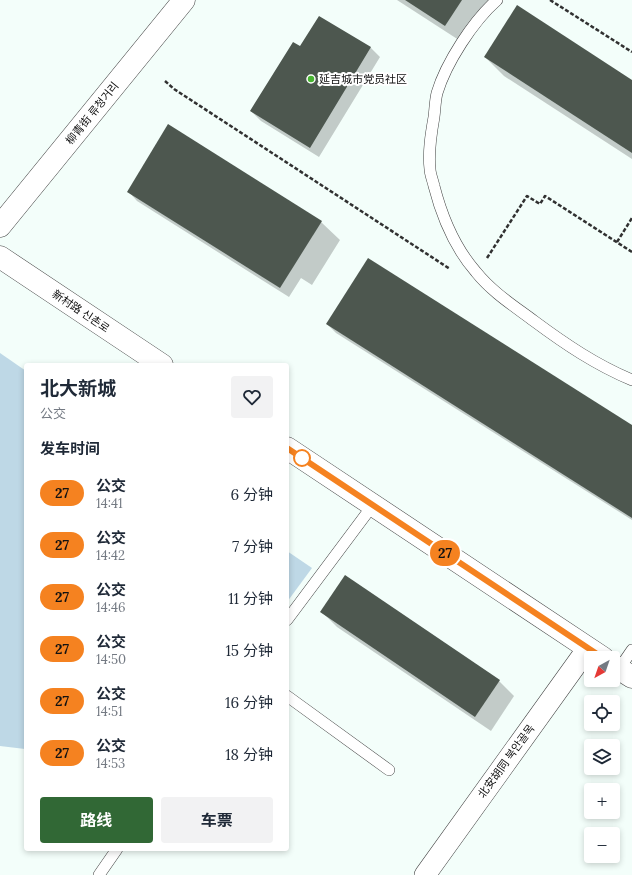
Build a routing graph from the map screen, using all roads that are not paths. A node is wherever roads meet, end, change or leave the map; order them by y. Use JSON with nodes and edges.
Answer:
{"nodes":[{"id":1,"x":184,"y":0,"type":"edge"},
{"id":2,"x":497,"y":0,"type":"edge"},
{"id":3,"x":0,"y":226,"type":"edge"},
{"id":4,"x":0,"y":257,"type":"edge"},
{"id":5,"x":159,"y":363,"type":"edge"},
{"id":6,"x":632,"y":380,"type":"edge"},
{"id":7,"x":289,"y":449,"type":"edge"},
{"id":8,"x":373,"y":505,"type":"junction"},
{"id":9,"x":289,"y":617,"type":"edge"},
{"id":10,"x":632,"y":650,"type":"edge"},
{"id":11,"x":593,"y":651,"type":"edge"},
{"id":12,"x":620,"y":657,"type":"edge"},
{"id":13,"x":590,"y":687,"type":"edge"},
{"id":14,"x":289,"y":697,"type":"edge"},
{"id":15,"x":389,"y":770,"type":"dead end"},
{"id":16,"x":116,"y":851,"type":"edge"},
{"id":17,"x":99,"y":875,"type":"edge"},
{"id":18,"x":424,"y":875,"type":"edge"}],
"edges":[{"from":1,"to":3,"type":"street","name":"柳青街 류청거리"},
{"from":2,"to":6,"type":"lane"},
{"from":4,"to":5,"type":"street","name":"新村路 신촌로"},
{"from":7,"to":8,"type":"street"},
{"from":8,"to":9,"type":"lane"},
{"from":8,"to":11,"type":"street"},
{"from":10,"to":12,"type":"lane"},
{"from":13,"to":18,"type":"street","name":"北安胡同 북안골목"},
{"from":14,"to":15,"type":"lane"},
{"from":16,"to":17,"type":"lane"}]}
